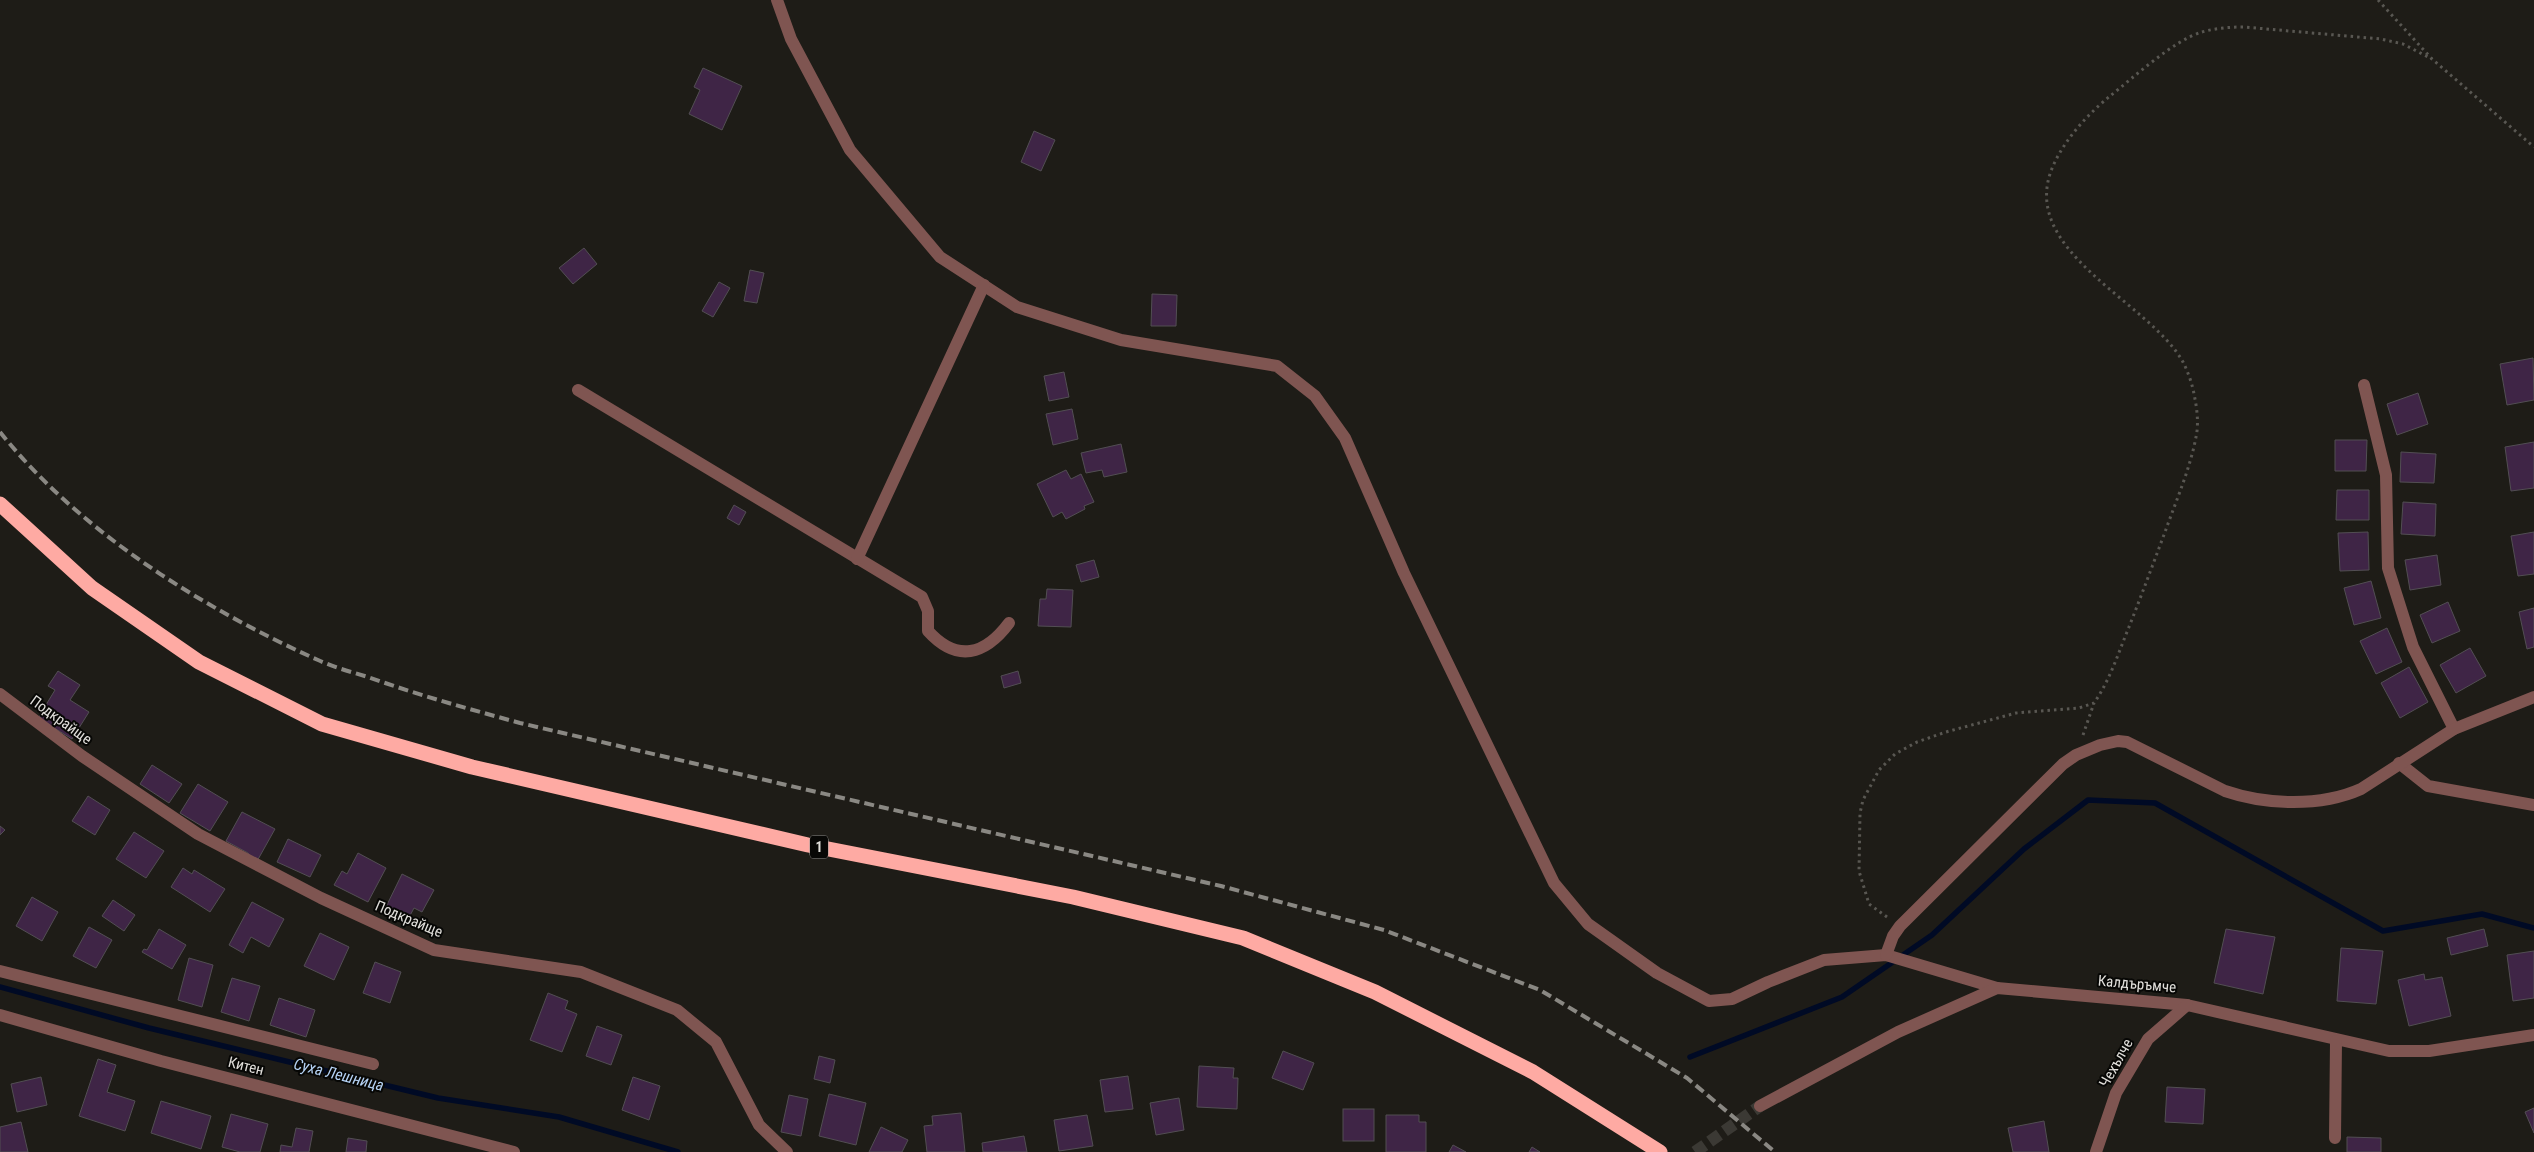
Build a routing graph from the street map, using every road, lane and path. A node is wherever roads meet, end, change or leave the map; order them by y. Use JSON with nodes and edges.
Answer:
{"nodes":[{"id":1,"x":777,"y":0,"type":"edge"},
{"id":2,"x":2378,"y":0,"type":"edge"},
{"id":3,"x":2432,"y":59,"type":"junction"},
{"id":4,"x":2534,"y":147,"type":"edge"},
{"id":5,"x":984,"y":285,"type":"junction"},
{"id":6,"x":2364,"y":385,"type":"dead end"},
{"id":7,"x":578,"y":390,"type":"dead end"},
{"id":8,"x":0,"y":504,"type":"edge"},
{"id":9,"x":858,"y":559,"type":"junction"},
{"id":10,"x":1010,"y":623,"type":"dead end"},
{"id":11,"x":0,"y":694,"type":"edge"},
{"id":12,"x":2534,"y":697,"type":"edge"},
{"id":13,"x":2094,"y":703,"type":"junction"},
{"id":14,"x":2454,"y":729,"type":"junction"},
{"id":15,"x":2076,"y":755,"type":"junction"},
{"id":16,"x":2399,"y":763,"type":"junction"},
{"id":17,"x":2534,"y":805,"type":"edge"},
{"id":18,"x":1900,"y":926,"type":"junction"},
{"id":19,"x":1886,"y":955,"type":"junction"},
{"id":20,"x":0,"y":971,"type":"edge"},
{"id":21,"x":1997,"y":988,"type":"junction"},
{"id":22,"x":2187,"y":1005,"type":"junction"},
{"id":23,"x":0,"y":1015,"type":"edge"},
{"id":24,"x":2534,"y":1035,"type":"edge"},
{"id":25,"x":2336,"y":1041,"type":"junction"},
{"id":26,"x":373,"y":1064,"type":"dead end"},
{"id":27,"x":1760,"y":1106,"type":"tunnel mouth"},
{"id":28,"x":2335,"y":1138,"type":"dead end"},
{"id":29,"x":514,"y":1152,"type":"edge"},
{"id":30,"x":787,"y":1152,"type":"edge"},
{"id":31,"x":1660,"y":1152,"type":"edge"},
{"id":32,"x":2096,"y":1152,"type":"edge"}],
"edges":[{"from":1,"to":5,"type":"street"},
{"from":2,"to":3,"type":"path"},
{"from":3,"to":4,"type":"path"},
{"from":3,"to":13,"type":"path"},
{"from":5,"to":9,"type":"street"},
{"from":5,"to":19,"type":"street"},
{"from":6,"to":14,"type":"street"},
{"from":7,"to":9,"type":"street"},
{"from":8,"to":31,"type":"highway","number":"1"},
{"from":9,"to":10,"type":"street"},
{"from":11,"to":30,"type":"street","name":"Подкрайще"},
{"from":12,"to":14,"type":"street"},
{"from":13,"to":15,"type":"path"},
{"from":13,"to":18,"type":"path"},
{"from":14,"to":16,"type":"street"},
{"from":15,"to":16,"type":"street"},
{"from":15,"to":18,"type":"street"},
{"from":16,"to":17,"type":"street"},
{"from":18,"to":19,"type":"street"},
{"from":19,"to":21,"type":"street"},
{"from":20,"to":26,"type":"street"},
{"from":21,"to":22,"type":"street","name":"Калдъръмче"},
{"from":21,"to":27,"type":"street","name":"Калдъръмче"},
{"from":22,"to":25,"type":"street","name":"Калдъръмче"},
{"from":22,"to":32,"type":"street","name":"Чехълче"},
{"from":23,"to":29,"type":"street","name":"Китен"},
{"from":24,"to":25,"type":"street","name":"Калдъръмче"},
{"from":25,"to":28,"type":"street"}]}
